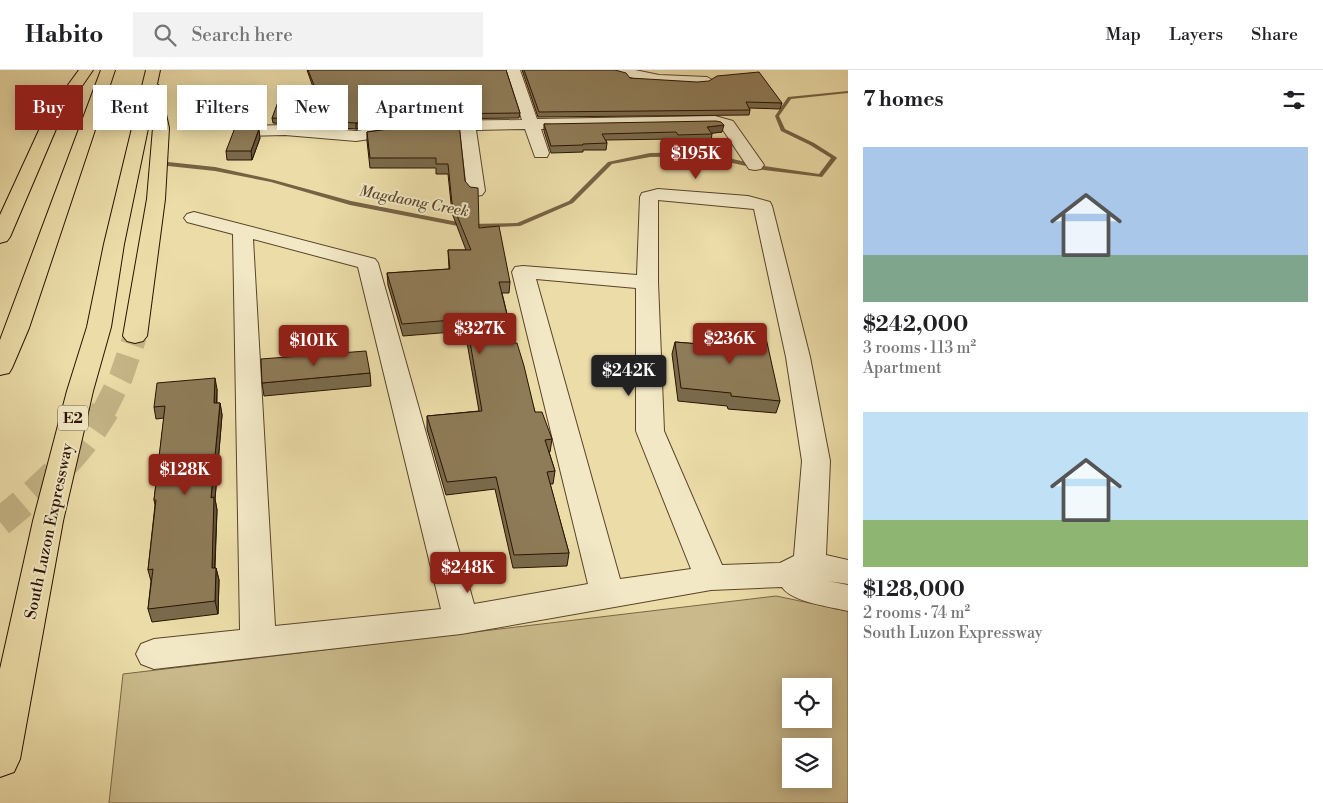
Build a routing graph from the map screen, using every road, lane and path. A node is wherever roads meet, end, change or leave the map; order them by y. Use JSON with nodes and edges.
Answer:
{"nodes":[{"id":1,"x":86,"y":70,"type":"edge"},
{"id":2,"x":108,"y":70,"type":"edge"},
{"id":3,"x":513,"y":70,"type":"edge"},
{"id":4,"x":615,"y":70,"type":"edge"},
{"id":5,"x":152,"y":74,"type":"edge"},
{"id":6,"x":707,"y":81,"type":"edge"},
{"id":7,"x":530,"y":123,"type":"junction"},
{"id":8,"x":482,"y":124,"type":"edge"},
{"id":9,"x":393,"y":130,"type":"edge"},
{"id":10,"x":468,"y":130,"type":"edge"},
{"id":11,"x":247,"y":131,"type":"edge"},
{"id":12,"x":541,"y":153,"type":"dead end"},
{"id":13,"x":755,"y":165,"type":"dead end"},
{"id":14,"x":476,"y":191,"type":"edge"},
{"id":15,"x":194,"y":218,"type":"dead end"},
{"id":16,"x":243,"y":232,"type":"junction"},
{"id":17,"x":0,"y":237,"type":"edge"},
{"id":18,"x":648,"y":282,"type":"junction"},
{"id":19,"x":135,"y":336,"type":"tunnel mouth"},
{"id":20,"x":0,"y":368,"type":"edge"},
{"id":21,"x":848,"y":572,"type":"edge"},
{"id":22,"x":802,"y":576,"type":"junction"},
{"id":23,"x":711,"y":578,"type":"junction"},
{"id":24,"x":607,"y":594,"type":"junction"},
{"id":25,"x":848,"y":598,"type":"edge"},
{"id":26,"x":461,"y":620,"type":"junction"},
{"id":27,"x":258,"y":643,"type":"junction"},
{"id":28,"x":154,"y":654,"type":"dead end"},
{"id":29,"x":0,"y":759,"type":"edge"}],
"edges":[{"from":1,"to":17,"type":"highway"},
{"from":2,"to":20,"type":"highway"},
{"from":3,"to":7,"type":"street"},
{"from":4,"to":6,"type":"street"},
{"from":5,"to":19,"type":"highway"},
{"from":5,"to":29,"type":"highway","name":"South Luzon Expressway","number":"E2"},
{"from":7,"to":8,"type":"street"},
{"from":7,"to":12,"type":"street"},
{"from":7,"to":13,"type":"street"},
{"from":9,"to":11,"type":"street"},
{"from":10,"to":14,"type":"street"},
{"from":15,"to":16,"type":"street"},
{"from":16,"to":26,"type":"street"},
{"from":16,"to":27,"type":"street"},
{"from":18,"to":22,"type":"street"},
{"from":18,"to":23,"type":"street"},
{"from":18,"to":24,"type":"street"},
{"from":21,"to":22,"type":"street"},
{"from":22,"to":23,"type":"street"},
{"from":22,"to":25,"type":"street"},
{"from":23,"to":24,"type":"street"},
{"from":24,"to":26,"type":"street"},
{"from":26,"to":27,"type":"street"},
{"from":27,"to":28,"type":"street"}]}
